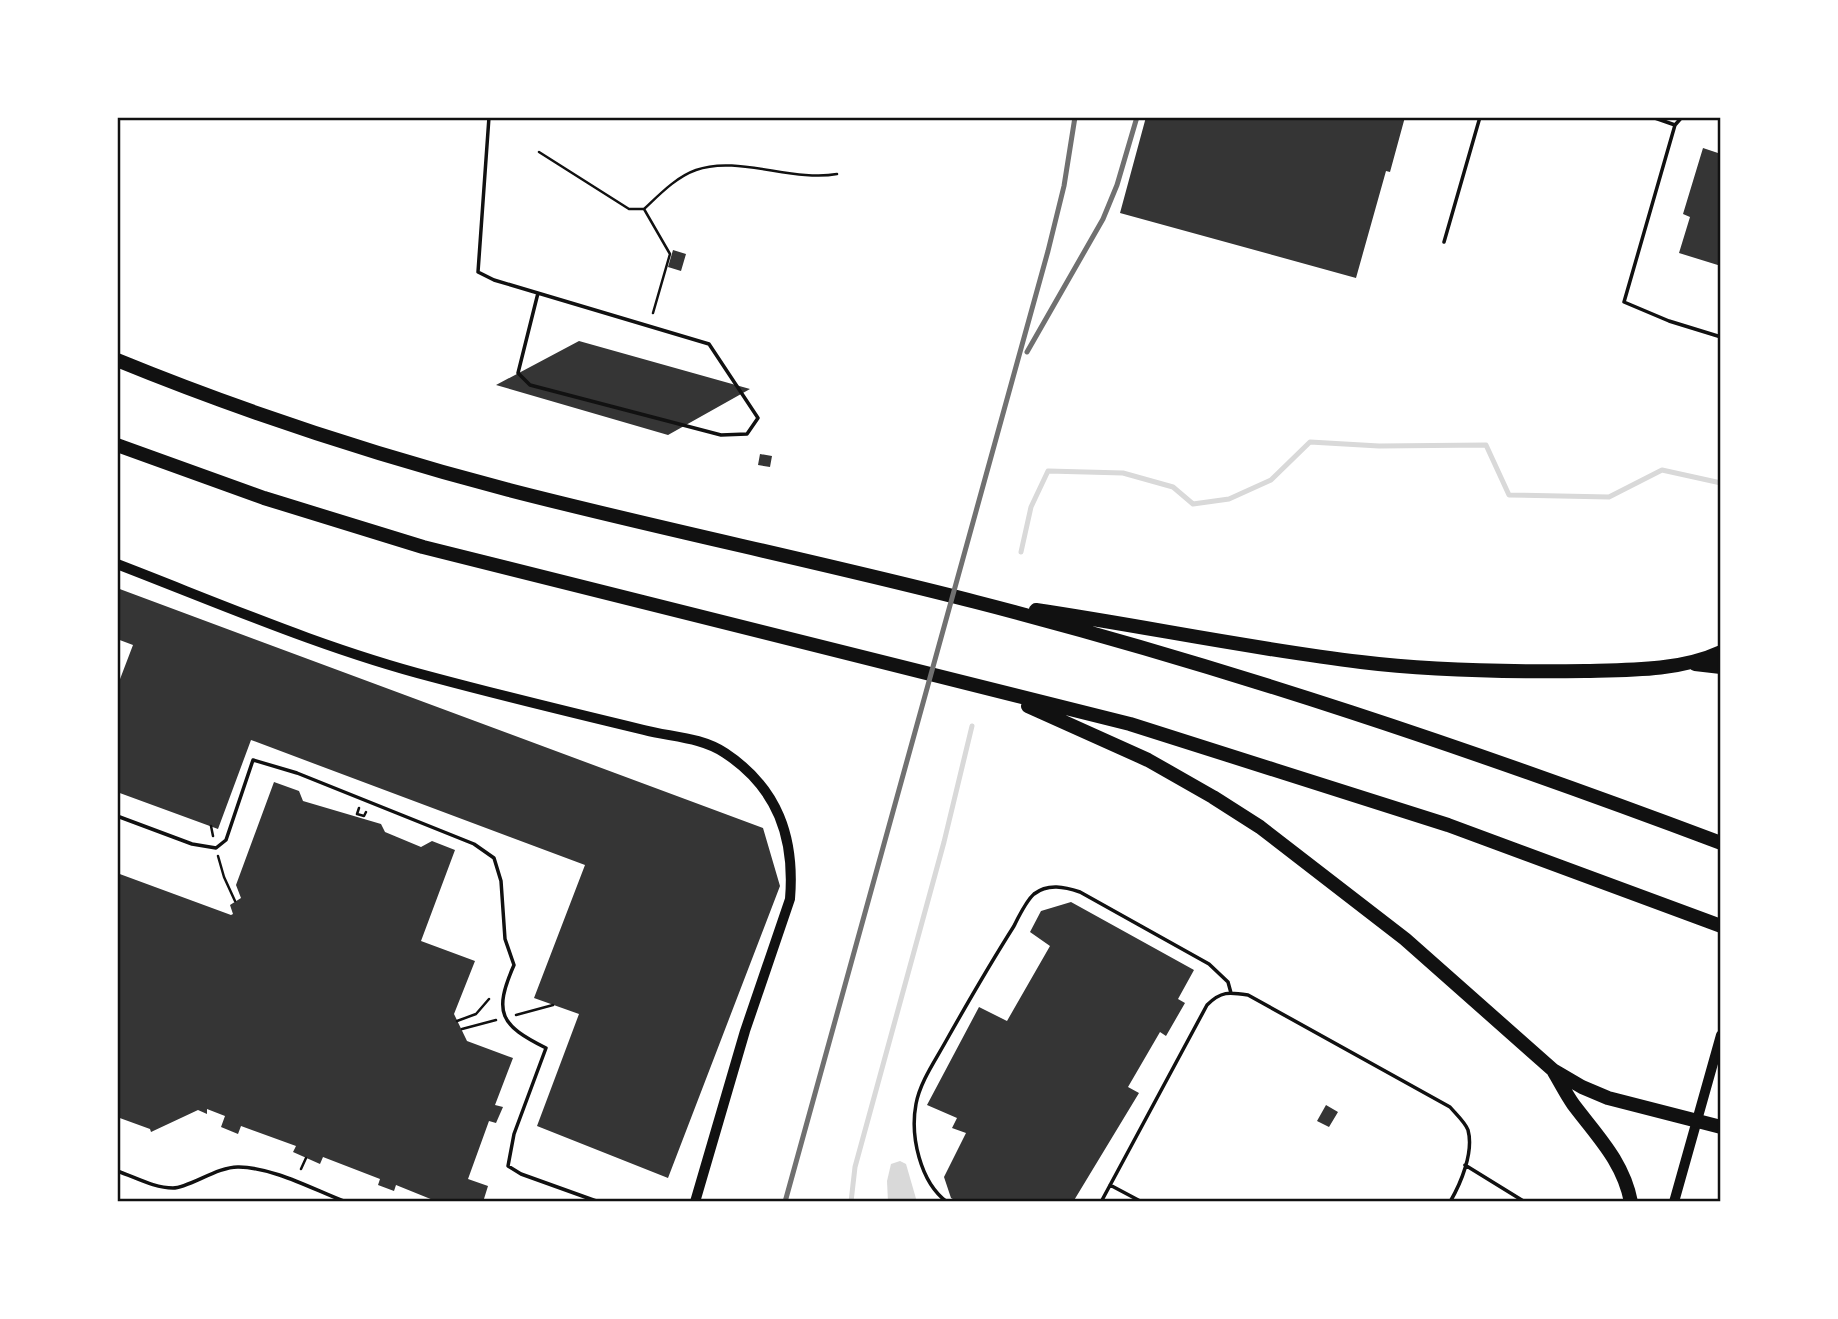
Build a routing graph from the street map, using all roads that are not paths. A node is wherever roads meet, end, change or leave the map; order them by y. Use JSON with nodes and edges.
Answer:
{"nodes":[{"id":1,"x":489,"y":117,"type":"edge"},
{"id":2,"x":1480,"y":117,"type":"edge"},
{"id":3,"x":1651,"y":117,"type":"edge"},
{"id":4,"x":1682,"y":117,"type":"edge"},
{"id":5,"x":1675,"y":125,"type":"junction"},
{"id":6,"x":1444,"y":242,"type":"dead end"},
{"id":7,"x":538,"y":293,"type":"junction"},
{"id":8,"x":1721,"y":337,"type":"edge"},
{"id":9,"x":117,"y":360,"type":"edge"},
{"id":10,"x":117,"y":445,"type":"edge"},
{"id":11,"x":117,"y":564,"type":"edge"},
{"id":12,"x":971,"y":601,"type":"junction"},
{"id":13,"x":1721,"y":652,"type":"edge"},
{"id":14,"x":1676,"y":664,"type":"junction"},
{"id":15,"x":1721,"y":667,"type":"edge"},
{"id":16,"x":976,"y":685,"type":"junction"},
{"id":17,"x":117,"y":816,"type":"edge"},
{"id":18,"x":1721,"y":843,"type":"edge"},
{"id":19,"x":1721,"y":926,"type":"edge"},
{"id":20,"x":1231,"y":993,"type":"junction"},
{"id":21,"x":1721,"y":1035,"type":"edge"},
{"id":22,"x":1553,"y":1070,"type":"junction"},
{"id":23,"x":1696,"y":1120,"type":"junction"},
{"id":24,"x":1721,"y":1127,"type":"edge"},
{"id":25,"x":1465,"y":1165,"type":"junction"},
{"id":26,"x":117,"y":1171,"type":"edge"},
{"id":27,"x":1110,"y":1185,"type":"junction"},
{"id":28,"x":346,"y":1202,"type":"edge"},
{"id":29,"x":599,"y":1202,"type":"edge"},
{"id":30,"x":695,"y":1202,"type":"edge"},
{"id":31,"x":947,"y":1202,"type":"edge"},
{"id":32,"x":1101,"y":1202,"type":"edge"},
{"id":33,"x":1142,"y":1202,"type":"edge"},
{"id":34,"x":1450,"y":1202,"type":"edge"},
{"id":35,"x":1525,"y":1202,"type":"edge"},
{"id":36,"x":1632,"y":1202,"type":"edge"},
{"id":37,"x":1674,"y":1202,"type":"edge"}],
"edges":[{"from":1,"to":7,"type":"lane"},
{"from":2,"to":6,"type":"lane"},
{"from":3,"to":5,"type":"lane"},
{"from":4,"to":5,"type":"lane"},
{"from":5,"to":8,"type":"lane"},
{"from":7,"to":7,"type":"lane"},
{"from":9,"to":12,"type":"highway"},
{"from":10,"to":16,"type":"highway"},
{"from":11,"to":30,"type":"street"},
{"from":12,"to":14,"type":"highway"},
{"from":12,"to":18,"type":"highway"},
{"from":13,"to":14,"type":"highway"},
{"from":14,"to":15,"type":"highway"},
{"from":16,"to":19,"type":"highway"},
{"from":16,"to":22,"type":"highway"},
{"from":17,"to":29,"type":"lane"},
{"from":20,"to":25,"type":"lane"},
{"from":20,"to":27,"type":"lane"},
{"from":20,"to":31,"type":"lane"},
{"from":21,"to":23,"type":"main road"},
{"from":22,"to":23,"type":"highway"},
{"from":22,"to":36,"type":"highway"},
{"from":23,"to":24,"type":"highway"},
{"from":23,"to":37,"type":"main road"},
{"from":25,"to":34,"type":"lane"},
{"from":25,"to":35,"type":"lane"},
{"from":26,"to":28,"type":"lane"},
{"from":27,"to":32,"type":"lane"},
{"from":27,"to":33,"type":"lane"}]}
